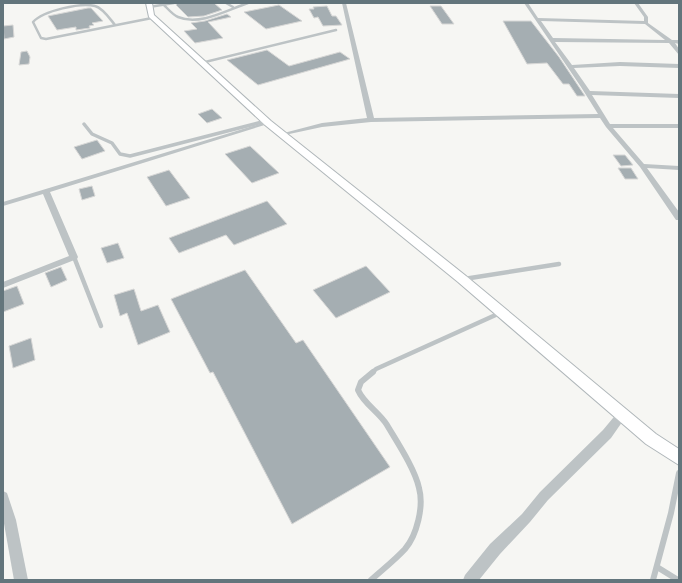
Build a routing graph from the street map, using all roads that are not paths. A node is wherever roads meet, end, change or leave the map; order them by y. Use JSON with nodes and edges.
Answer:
{"nodes":[{"id":1,"x":174,"y":3,"type":"edge"},
{"id":2,"x":226,"y":3,"type":"edge"},
{"id":3,"x":248,"y":3,"type":"edge"},
{"id":4,"x":344,"y":3,"type":"edge"},
{"id":5,"x":526,"y":3,"type":"edge"},
{"id":6,"x":636,"y":3,"type":"edge"},
{"id":7,"x":164,"y":5,"type":"junction"},
{"id":8,"x":233,"y":7,"type":"junction"},
{"id":9,"x":150,"y":9,"type":"edge"},
{"id":10,"x":537,"y":19,"type":"junction"},
{"id":11,"x":646,"y":23,"type":"junction"},
{"id":12,"x":115,"y":25,"type":"junction"},
{"id":13,"x":336,"y":30,"type":"dead end"},
{"id":14,"x":552,"y":40,"type":"junction"},
{"id":15,"x":671,"y":42,"type":"junction"},
{"id":16,"x":679,"y":42,"type":"edge"},
{"id":17,"x":679,"y":53,"type":"edge"},
{"id":18,"x":201,"y":62,"type":"junction"},
{"id":19,"x":679,"y":66,"type":"edge"},
{"id":20,"x":571,"y":68,"type":"junction"},
{"id":21,"x":588,"y":93,"type":"junction"},
{"id":22,"x":679,"y":96,"type":"edge"},
{"id":23,"x":602,"y":116,"type":"junction"},
{"id":24,"x":371,"y":120,"type":"junction"},
{"id":25,"x":267,"y":122,"type":"junction"},
{"id":26,"x":84,"y":124,"type":"dead end"},
{"id":27,"x":608,"y":126,"type":"junction"},
{"id":28,"x":679,"y":126,"type":"edge"},
{"id":29,"x":282,"y":135,"type":"junction"},
{"id":30,"x":642,"y":166,"type":"junction"},
{"id":31,"x":679,"y":168,"type":"edge"},
{"id":32,"x":46,"y":192,"type":"junction"},
{"id":33,"x":3,"y":204,"type":"edge"},
{"id":34,"x":679,"y":218,"type":"edge"},
{"id":35,"x":74,"y":257,"type":"junction"},
{"id":36,"x":559,"y":264,"type":"dead end"},
{"id":37,"x":462,"y":279,"type":"junction"},
{"id":38,"x":3,"y":285,"type":"edge"},
{"id":39,"x":502,"y":312,"type":"junction"},
{"id":40,"x":101,"y":326,"type":"dead end"},
{"id":41,"x":622,"y":415,"type":"junction"},
{"id":42,"x":679,"y":458,"type":"edge"},
{"id":43,"x":679,"y":473,"type":"edge"},
{"id":44,"x":3,"y":497,"type":"edge"},
{"id":45,"x":657,"y":567,"type":"junction"},
{"id":46,"x":21,"y":580,"type":"edge"},
{"id":47,"x":371,"y":580,"type":"edge"},
{"id":48,"x":470,"y":580,"type":"edge"},
{"id":49,"x":653,"y":580,"type":"edge"},
{"id":50,"x":678,"y":580,"type":"edge"}],
"edges":[{"from":1,"to":7,"type":"lane"},
{"from":2,"to":8,"type":"lane"},
{"from":3,"to":8,"type":"lane"},
{"from":4,"to":24,"type":"street"},
{"from":5,"to":10,"type":"street"},
{"from":6,"to":11,"type":"street"},
{"from":7,"to":8,"type":"lane"},
{"from":7,"to":9,"type":"lane"},
{"from":9,"to":12,"type":"lane"},
{"from":9,"to":18,"type":"street"},
{"from":10,"to":11,"type":"street"},
{"from":10,"to":14,"type":"street"},
{"from":11,"to":15,"type":"street"},
{"from":12,"to":12,"type":"lane"},
{"from":13,"to":18,"type":"lane"},
{"from":14,"to":15,"type":"street"},
{"from":14,"to":20,"type":"street"},
{"from":15,"to":16,"type":"street"},
{"from":15,"to":17,"type":"street"},
{"from":18,"to":25,"type":"street"},
{"from":19,"to":20,"type":"street"},
{"from":20,"to":21,"type":"street"},
{"from":21,"to":22,"type":"street"},
{"from":21,"to":23,"type":"street"},
{"from":23,"to":24,"type":"street"},
{"from":23,"to":27,"type":"street"},
{"from":24,"to":29,"type":"street"},
{"from":25,"to":26,"type":"lane"},
{"from":25,"to":29,"type":"street"},
{"from":25,"to":32,"type":"street"},
{"from":27,"to":28,"type":"street"},
{"from":27,"to":30,"type":"street"},
{"from":29,"to":37,"type":"street"},
{"from":30,"to":31,"type":"street"},
{"from":30,"to":34,"type":"street"},
{"from":32,"to":33,"type":"street"},
{"from":32,"to":35,"type":"street"},
{"from":35,"to":38,"type":"street"},
{"from":35,"to":40,"type":"lane"},
{"from":36,"to":37,"type":"lane"},
{"from":37,"to":39,"type":"street"},
{"from":39,"to":41,"type":"street"},
{"from":39,"to":47,"type":"lane"},
{"from":41,"to":42,"type":"street"},
{"from":41,"to":48,"type":"street"},
{"from":43,"to":45,"type":"lane"},
{"from":44,"to":46,"type":"street"},
{"from":45,"to":49,"type":"lane"},
{"from":45,"to":50,"type":"lane"}]}
